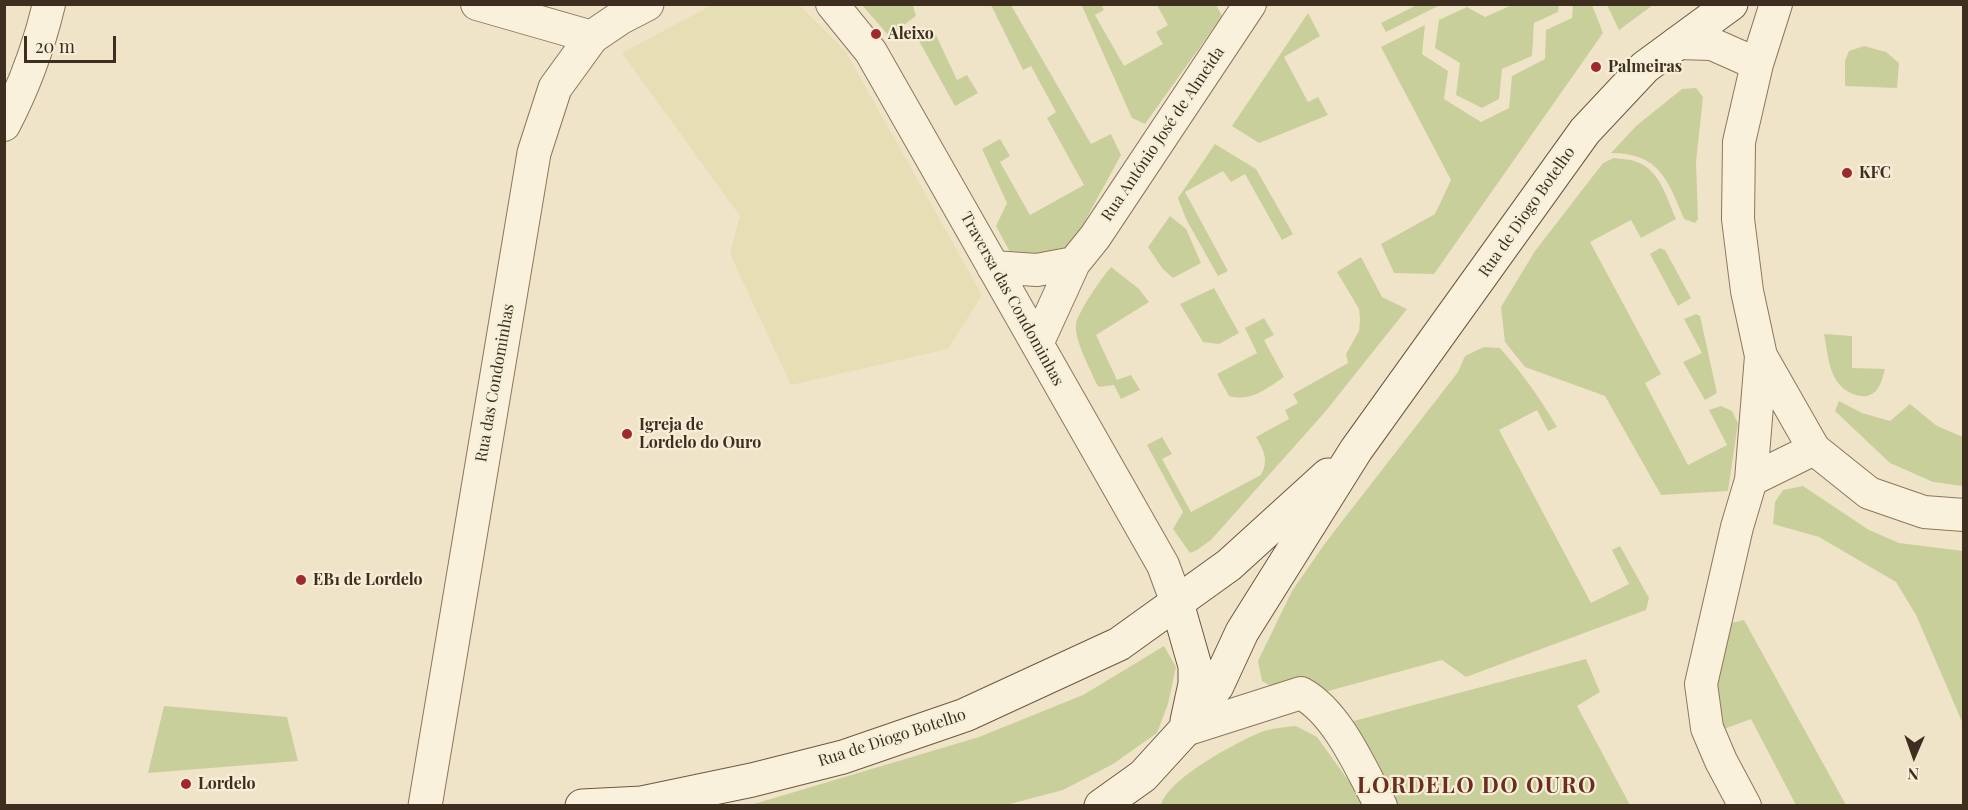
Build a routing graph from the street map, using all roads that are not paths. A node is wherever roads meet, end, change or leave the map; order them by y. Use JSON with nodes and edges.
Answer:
{"nodes":[{"id":1,"x":49,"y":4,"type":"edge"},
{"id":2,"x":477,"y":4,"type":"edge"},
{"id":3,"x":647,"y":4,"type":"edge"},
{"id":4,"x":832,"y":4,"type":"edge"},
{"id":5,"x":1250,"y":4,"type":"edge"},
{"id":6,"x":1731,"y":4,"type":"edge"},
{"id":7,"x":1776,"y":4,"type":"edge"},
{"id":8,"x":592,"y":37,"type":"junction"},
{"id":9,"x":1677,"y":43,"type":"junction"},
{"id":10,"x":1757,"y":64,"type":"junction"},
{"id":11,"x":4,"y":125,"type":"edge"},
{"id":12,"x":1074,"y":263,"type":"junction"},
{"id":13,"x":993,"y":267,"type":"junction"},
{"id":14,"x":1037,"y":344,"type":"junction"},
{"id":15,"x":1761,"y":356,"type":"junction"},
{"id":16,"x":1814,"y":449,"type":"junction"},
{"id":17,"x":1356,"y":450,"type":"junction"},
{"id":18,"x":1751,"y":480,"type":"junction"},
{"id":19,"x":1964,"y":515,"type":"edge"},
{"id":20,"x":1177,"y":603,"type":"junction"},
{"id":21,"x":1185,"y":730,"type":"junction"},
{"id":22,"x":1140,"y":791,"type":"edge"},
{"id":23,"x":425,"y":806,"type":"edge"},
{"id":24,"x":582,"y":806,"type":"edge"},
{"id":25,"x":1101,"y":806,"type":"edge"},
{"id":26,"x":1381,"y":806,"type":"edge"},
{"id":27,"x":1745,"y":806,"type":"edge"}],
"edges":[{"from":1,"to":11,"type":"street"},
{"from":2,"to":8,"type":"street"},
{"from":3,"to":8,"type":"main road","name":"Rua das Condominhas"},
{"from":4,"to":13,"type":"street","name":"Traversa das Condominhas"},
{"from":5,"to":12,"type":"street","name":"Rua António José de Almeida"},
{"from":6,"to":9,"type":"main road","name":"Rua de Diogo Botelho"},
{"from":7,"to":10,"type":"street"},
{"from":8,"to":23,"type":"main road","name":"Rua das Condominhas"},
{"from":9,"to":10,"type":"street"},
{"from":9,"to":17,"type":"main road","name":"Rua de Diogo Botelho"},
{"from":10,"to":15,"type":"street"},
{"from":12,"to":13,"type":"street"},
{"from":12,"to":14,"type":"street","name":"Rua António José de Almeida"},
{"from":13,"to":14,"type":"street","name":"Traversa das Condominhas"},
{"from":14,"to":20,"type":"street","name":"Traversa das Condominhas"},
{"from":15,"to":16,"type":"street"},
{"from":15,"to":18,"type":"street"},
{"from":16,"to":18,"type":"street"},
{"from":16,"to":19,"type":"street"},
{"from":17,"to":20,"type":"main road","name":"Rua de Diogo Botelho"},
{"from":17,"to":21,"type":"main road","name":"Rua de Diogo Botelho"},
{"from":18,"to":27,"type":"street"},
{"from":20,"to":21,"type":"main road"},
{"from":20,"to":24,"type":"main road","name":"Rua de Diogo Botelho"},
{"from":21,"to":22,"type":"main road","name":"Rua de Diogo Botelho"},
{"from":21,"to":26,"type":"street"},
{"from":22,"to":25,"type":"main road","name":"Rua de Diogo Botelho"}]}
